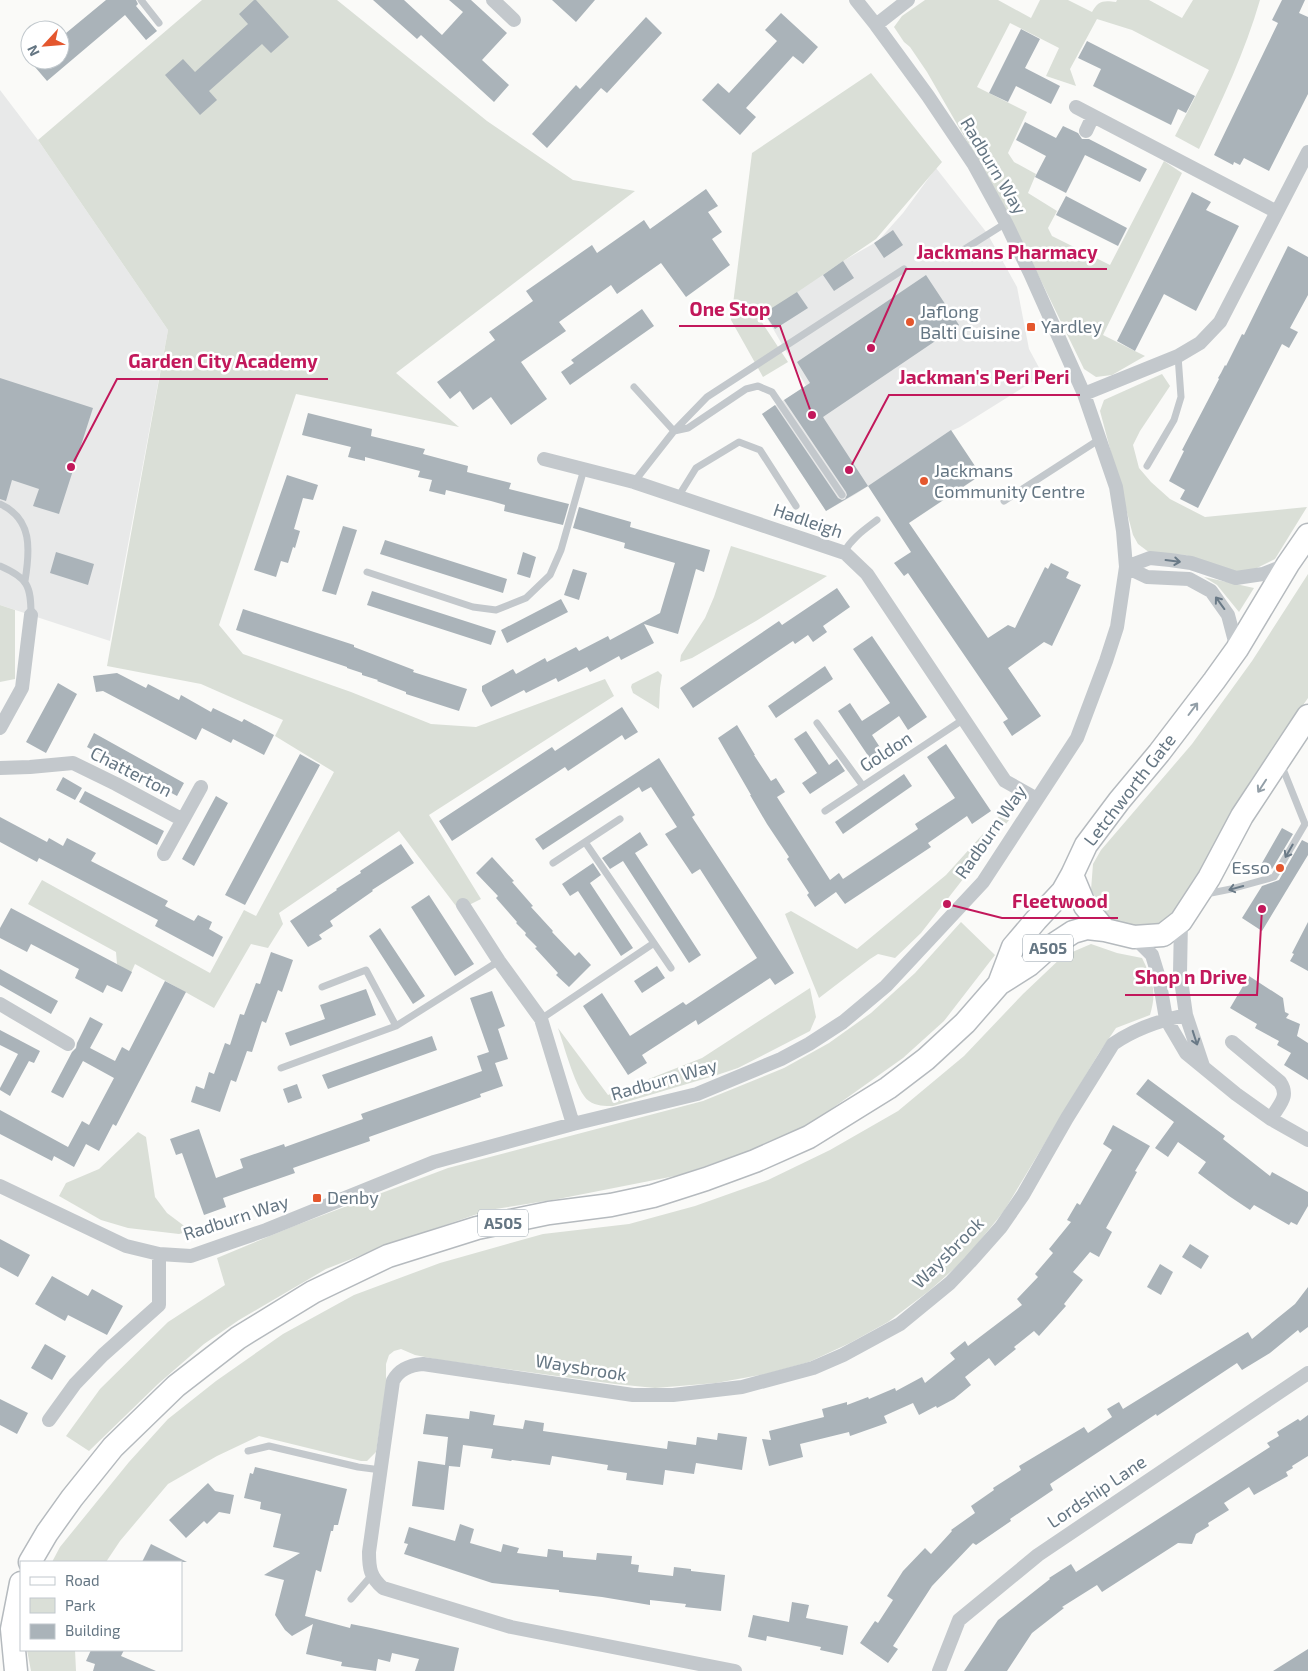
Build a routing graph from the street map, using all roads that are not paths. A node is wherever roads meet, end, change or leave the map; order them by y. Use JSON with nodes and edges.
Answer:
{"nodes":[{"id":1,"x":141,"y":0,"type":"edge"},
{"id":2,"x":493,"y":0,"type":"edge"},
{"id":3,"x":856,"y":0,"type":"edge"},
{"id":4,"x":908,"y":0,"type":"edge"},
{"id":5,"x":514,"y":20,"type":"dead end"},
{"id":6,"x":159,"y":23,"type":"dead end"},
{"id":7,"x":876,"y":24,"type":"junction"},
{"id":8,"x":1076,"y":107,"type":"dead end"},
{"id":9,"x":1094,"y":116,"type":"junction"},
{"id":10,"x":1086,"y":131,"type":"dead end"},
{"id":11,"x":1308,"y":152,"type":"edge"},
{"id":12,"x":1277,"y":212,"type":"junction"},
{"id":13,"x":1006,"y":223,"type":"junction"},
{"id":14,"x":960,"y":252,"type":"dead end"},
{"id":15,"x":904,"y":269,"type":"dead end"},
{"id":16,"x":1178,"y":356,"type":"junction"},
{"id":17,"x":634,"y":388,"type":"dead end"},
{"id":18,"x":1084,"y":394,"type":"junction"},
{"id":19,"x":674,"y":431,"type":"junction"},
{"id":20,"x":1100,"y":439,"type":"junction"},
{"id":21,"x":544,"y":458,"type":"dead end"},
{"id":22,"x":1147,"y":466,"type":"dead end"},
{"id":23,"x":584,"y":470,"type":"junction"},
{"id":24,"x":634,"y":482,"type":"junction"},
{"id":25,"x":842,"y":495,"type":"dead end"},
{"id":26,"x":678,"y":497,"type":"junction"},
{"id":27,"x":1004,"y":501,"type":"dead end"},
{"id":28,"x":0,"y":504,"type":"edge"},
{"id":29,"x":796,"y":506,"type":"dead end"},
{"id":30,"x":877,"y":520,"type":"dead end"},
{"id":31,"x":1308,"y":535,"type":"edge"},
{"id":32,"x":845,"y":553,"type":"junction"},
{"id":33,"x":1288,"y":564,"type":"junction"},
{"id":34,"x":0,"y":566,"type":"edge"},
{"id":35,"x":1126,"y":567,"type":"junction"},
{"id":36,"x":367,"y":572,"type":"dead end"},
{"id":37,"x":26,"y":581,"type":"junction"},
{"id":38,"x":31,"y":615,"type":"joint"},
{"id":39,"x":1236,"y":649,"type":"junction"},
{"id":40,"x":1308,"y":716,"type":"edge"},
{"id":41,"x":964,"y":719,"type":"junction"},
{"id":42,"x":817,"y":723,"type":"dead end"},
{"id":43,"x":0,"y":728,"type":"edge"},
{"id":44,"x":1279,"y":759,"type":"junction"},
{"id":45,"x":0,"y":768,"type":"edge"},
{"id":46,"x":201,"y":786,"type":"dead end"},
{"id":47,"x":863,"y":786,"type":"junction"},
{"id":48,"x":1037,"y":799,"type":"junction"},
{"id":49,"x":825,"y":811,"type":"dead end"},
{"id":50,"x":620,"y":819,"type":"dead end"},
{"id":51,"x":183,"y":820,"type":"junction"},
{"id":52,"x":586,"y":842,"type":"junction"},
{"id":53,"x":164,"y":854,"type":"dead end"},
{"id":54,"x":553,"y":864,"type":"dead end"},
{"id":55,"x":1072,"y":875,"type":"junction"},
{"id":56,"x":1198,"y":896,"type":"junction"},
{"id":57,"x":463,"y":904,"type":"dead end"},
{"id":58,"x":1181,"y":921,"type":"junction"},
{"id":59,"x":1105,"y":930,"type":"junction"},
{"id":60,"x":1134,"y":937,"type":"junction"},
{"id":61,"x":654,"y":943,"type":"junction"},
{"id":62,"x":499,"y":961,"type":"junction"},
{"id":63,"x":670,"y":968,"type":"dead end"},
{"id":64,"x":999,"y":984,"type":"junction"},
{"id":65,"x":322,"y":987,"type":"dead end"},
{"id":66,"x":0,"y":1004,"type":"edge"},
{"id":67,"x":1186,"y":1015,"type":"junction"},
{"id":68,"x":542,"y":1019,"type":"junction"},
{"id":69,"x":1166,"y":1019,"type":"junction"},
{"id":70,"x":396,"y":1026,"type":"junction"},
{"id":71,"x":1232,"y":1042,"type":"dead end"},
{"id":72,"x":68,"y":1044,"type":"dead end"},
{"id":73,"x":1203,"y":1066,"type":"junction"},
{"id":74,"x":281,"y":1068,"type":"dead end"},
{"id":75,"x":1271,"y":1119,"type":"junction"},
{"id":76,"x":573,"y":1124,"type":"junction"},
{"id":77,"x":1308,"y":1140,"type":"edge"},
{"id":78,"x":0,"y":1186,"type":"edge"},
{"id":79,"x":159,"y":1254,"type":"junction"},
{"id":80,"x":1308,"y":1373,"type":"edge"},
{"id":81,"x":49,"y":1420,"type":"dead end"},
{"id":82,"x":248,"y":1451,"type":"dead end"},
{"id":83,"x":381,"y":1470,"type":"junction"},
{"id":84,"x":31,"y":1561,"type":"edge"},
{"id":85,"x":20,"y":1576,"type":"edge"},
{"id":86,"x":371,"y":1576,"type":"junction"},
{"id":87,"x":20,"y":1588,"type":"edge"},
{"id":88,"x":351,"y":1599,"type":"dead end"},
{"id":89,"x":0,"y":1600,"type":"edge"},
{"id":90,"x":0,"y":1661,"type":"edge"},
{"id":91,"x":14,"y":1671,"type":"edge"},
{"id":92,"x":735,"y":1671,"type":"edge"},
{"id":93,"x":939,"y":1671,"type":"edge"}],
"edges":[{"from":1,"to":6,"type":"lane"},
{"from":2,"to":5,"type":"street"},
{"from":3,"to":7,"type":"street","name":"Radburn Way"},
{"from":4,"to":7,"type":"street"},
{"from":7,"to":13,"type":"street","name":"Radburn Way"},
{"from":8,"to":9,"type":"street"},
{"from":9,"to":10,"type":"street"},
{"from":9,"to":12,"type":"street"},
{"from":11,"to":12,"type":"street"},
{"from":12,"to":16,"type":"street"},
{"from":13,"to":14,"type":"lane"},
{"from":13,"to":18,"type":"street","name":"Radburn Way"},
{"from":15,"to":19,"type":"lane"},
{"from":16,"to":18,"type":"street"},
{"from":16,"to":22,"type":"lane"},
{"from":17,"to":19,"type":"lane"},
{"from":18,"to":20,"type":"street","name":"Radburn Way"},
{"from":19,"to":24,"type":"lane"},
{"from":19,"to":25,"type":"lane"},
{"from":20,"to":27,"type":"lane"},
{"from":20,"to":35,"type":"street","name":"Radburn Way"},
{"from":21,"to":23,"type":"street","name":"Hadleigh"},
{"from":23,"to":24,"type":"street","name":"Hadleigh"},
{"from":23,"to":36,"type":"lane"},
{"from":24,"to":26,"type":"street","name":"Hadleigh"},
{"from":26,"to":29,"type":"lane"},
{"from":26,"to":32,"type":"street","name":"Hadleigh"},
{"from":28,"to":37,"type":"lane"},
{"from":30,"to":32,"type":"lane"},
{"from":31,"to":33,"type":"main road","name":"Letchworth Gate"},
{"from":32,"to":41,"type":"street","name":"Hadleigh"},
{"from":35,"to":33,"type":"street","one_way":true},
{"from":33,"to":39,"type":"main road","name":"Letchworth Gate"},
{"from":34,"to":37,"type":"lane"},
{"from":39,"to":35,"type":"street","one_way":true},
{"from":35,"to":48,"type":"street","name":"Radburn Way"},
{"from":37,"to":38,"type":"lane"},
{"from":38,"to":43,"type":"street"},
{"from":55,"to":39,"type":"main road","name":"Letchworth Gate","one_way":true},
{"from":40,"to":44,"type":"main road"},
{"from":41,"to":47,"type":"lane","name":"Goldon"},
{"from":41,"to":48,"type":"street","name":"Hadleigh"},
{"from":42,"to":47,"type":"lane"},
{"from":44,"to":56,"type":"main road","one_way":true},
{"from":44,"to":56,"type":"lane","one_way":true},
{"from":45,"to":51,"type":"street","name":"Chatterton"},
{"from":46,"to":51,"type":"street","name":"Chatterton"},
{"from":47,"to":49,"type":"lane","name":"Goldon"},
{"from":48,"to":76,"type":"street","name":"Radburn Way"},
{"from":50,"to":52,"type":"lane"},
{"from":51,"to":53,"type":"street","name":"Chatterton"},
{"from":52,"to":54,"type":"lane"},
{"from":52,"to":61,"type":"lane"},
{"from":55,"to":59,"type":"main road"},
{"from":55,"to":64,"type":"main road","number":"A505"},
{"from":56,"to":58,"type":"main road"},
{"from":57,"to":62,"type":"street"},
{"from":58,"to":60,"type":"main road"},
{"from":58,"to":67,"type":"street"},
{"from":59,"to":60,"type":"main road"},
{"from":59,"to":64,"type":"main road","number":"A505"},
{"from":60,"to":69,"type":"street"},
{"from":61,"to":63,"type":"lane"},
{"from":61,"to":68,"type":"lane"},
{"from":62,"to":68,"type":"street"},
{"from":62,"to":70,"type":"lane"},
{"from":64,"to":84,"type":"main road","number":"A505"},
{"from":65,"to":70,"type":"lane"},
{"from":66,"to":72,"type":"street"},
{"from":67,"to":69,"type":"street","name":"Waysbrook"},
{"from":67,"to":73,"type":"street","one_way":true},
{"from":68,"to":76,"type":"street"},
{"from":69,"to":73,"type":"street"},
{"from":69,"to":83,"type":"street","name":"Waysbrook"},
{"from":70,"to":74,"type":"lane"},
{"from":71,"to":75,"type":"street"},
{"from":73,"to":75,"type":"street"},
{"from":75,"to":77,"type":"street"},
{"from":76,"to":79,"type":"street","name":"Radburn Way"},
{"from":78,"to":79,"type":"street","name":"Radburn Way"},
{"from":79,"to":81,"type":"street"},
{"from":80,"to":93,"type":"street","name":"Lordship Lane"},
{"from":82,"to":83,"type":"lane"},
{"from":83,"to":86,"type":"street","name":"Waysbrook"},
{"from":85,"to":89,"type":"main road"},
{"from":86,"to":88,"type":"lane"},
{"from":86,"to":92,"type":"street"},
{"from":87,"to":91,"type":"main road"},
{"from":90,"to":91,"type":"main road"}]}
